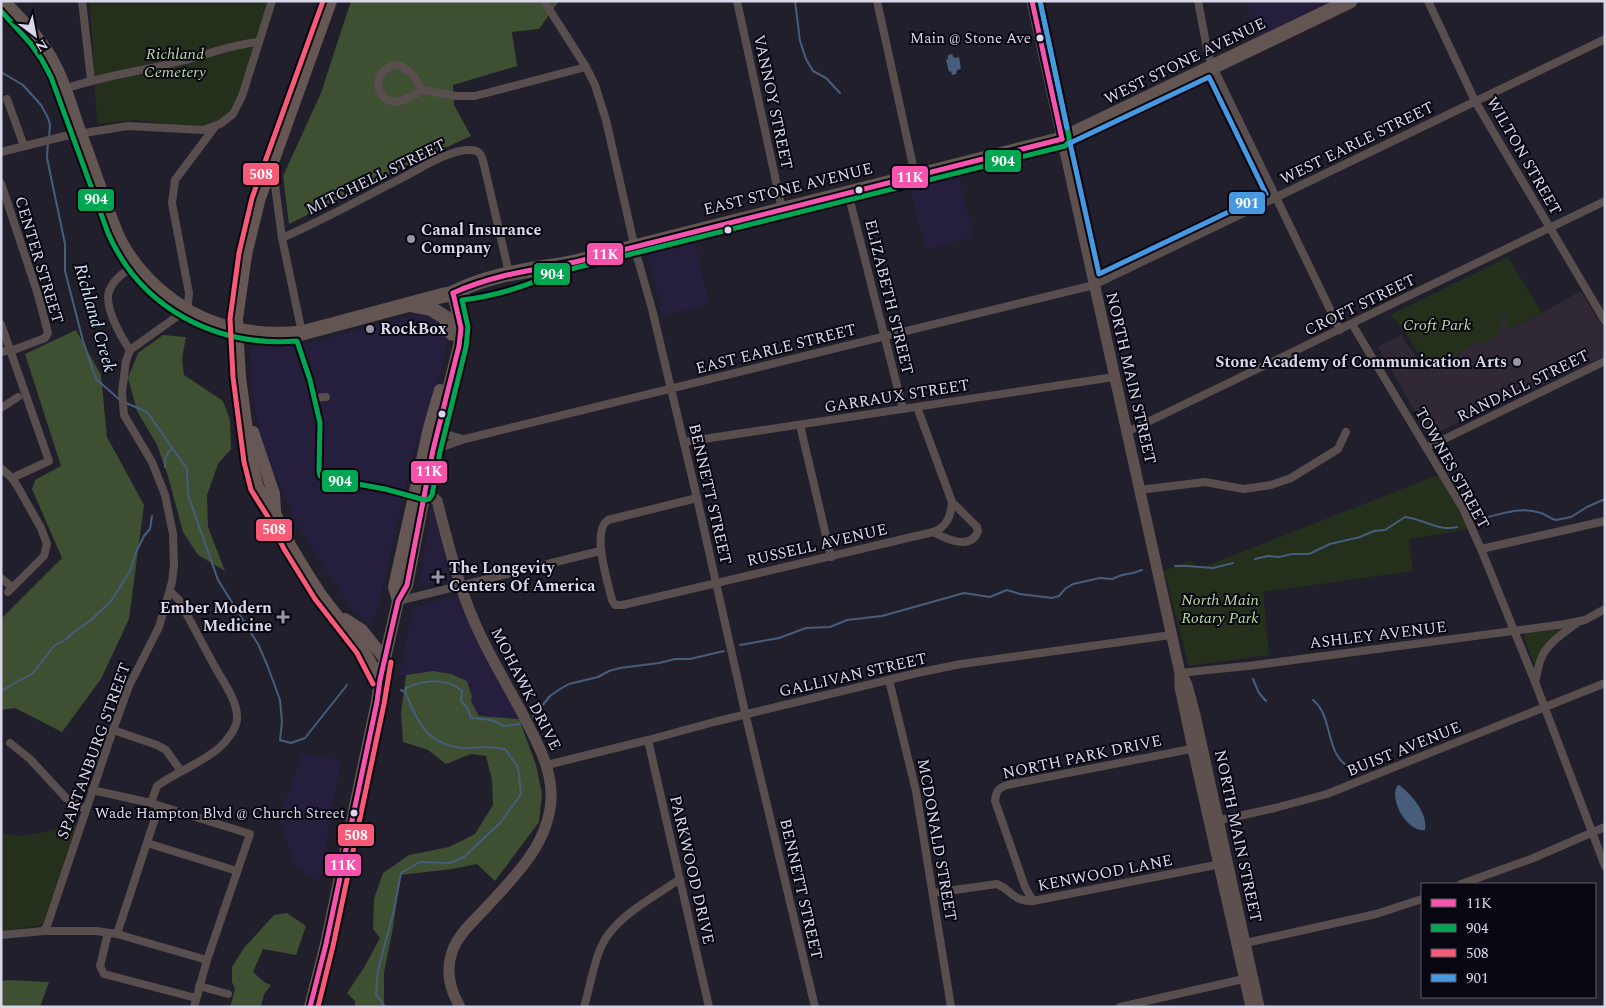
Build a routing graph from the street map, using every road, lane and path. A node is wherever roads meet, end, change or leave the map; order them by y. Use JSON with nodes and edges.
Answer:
{"nodes":[{"id":1,"x":2,"y":1,"type":"edge"},
{"id":2,"x":82,"y":1,"type":"edge"},
{"id":3,"x":272,"y":1,"type":"edge"},
{"id":4,"x":331,"y":1,"type":"edge"},
{"id":5,"x":544,"y":1,"type":"edge"},
{"id":6,"x":736,"y":1,"type":"edge"},
{"id":7,"x":877,"y":1,"type":"edge"},
{"id":8,"x":1032,"y":1,"type":"edge"},
{"id":9,"x":1198,"y":1,"type":"edge"},
{"id":10,"x":1350,"y":1,"type":"edge"},
{"id":11,"x":1428,"y":1,"type":"edge"},
{"id":12,"x":1605,"y":39,"type":"edge"},
{"id":13,"x":259,"y":42,"type":"junction"},
{"id":14,"x":586,"y":67,"type":"junction"},
{"id":15,"x":1213,"y":67,"type":"junction"},
{"id":16,"x":91,"y":80,"type":"junction"},
{"id":17,"x":64,"y":89,"type":"junction"},
{"id":18,"x":422,"y":90,"type":"junction"},
{"id":19,"x":7,"y":99,"type":"dead end"},
{"id":20,"x":1475,"y":101,"type":"junction"},
{"id":21,"x":214,"y":128,"type":"junction"},
{"id":22,"x":80,"y":134,"type":"junction"},
{"id":23,"x":1062,"y":139,"type":"junction"},
{"id":24,"x":24,"y":146,"type":"junction"},
{"id":25,"x":1,"y":152,"type":"edge"},
{"id":26,"x":272,"y":165,"type":"junction"},
{"id":27,"x":915,"y":175,"type":"junction"},
{"id":28,"x":1,"y":183,"type":"edge"},
{"id":29,"x":848,"y":193,"type":"junction"},
{"id":30,"x":1276,"y":198,"type":"junction"},
{"id":31,"x":1605,"y":201,"type":"edge"},
{"id":32,"x":782,"y":208,"type":"junction"},
{"id":33,"x":1550,"y":228,"type":"junction"},
{"id":34,"x":282,"y":238,"type":"junction"},
{"id":35,"x":635,"y":246,"type":"junction"},
{"id":36,"x":135,"y":265,"type":"junction"},
{"id":37,"x":552,"y":266,"type":"junction"},
{"id":38,"x":509,"y":273,"type":"junction"},
{"id":39,"x":1094,"y":285,"type":"junction"},
{"id":40,"x":454,"y":293,"type":"junction"},
{"id":41,"x":412,"y":304,"type":"junction"},
{"id":42,"x":186,"y":310,"type":"junction"},
{"id":43,"x":1605,"y":321,"type":"edge"},
{"id":44,"x":1,"y":324,"type":"edge"},
{"id":45,"x":1352,"y":324,"type":"junction"},
{"id":46,"x":1340,"y":330,"type":"junction"},
{"id":47,"x":302,"y":333,"type":"junction"},
{"id":48,"x":452,"y":333,"type":"junction"},
{"id":49,"x":885,"y":337,"type":"junction"},
{"id":50,"x":1,"y":345,"type":"edge"},
{"id":51,"x":130,"y":350,"type":"junction"},
{"id":52,"x":5,"y":351,"type":"edge"},
{"id":53,"x":1605,"y":362,"type":"edge"},
{"id":54,"x":1114,"y":377,"type":"junction"},
{"id":55,"x":671,"y":389,"type":"junction"},
{"id":56,"x":18,"y":397,"type":"dead end"},
{"id":57,"x":326,"y":397,"type":"dead end"},
{"id":58,"x":314,"y":398,"type":"dead end"},
{"id":59,"x":917,"y":407,"type":"junction"},
{"id":60,"x":1,"y":408,"type":"edge"},
{"id":61,"x":903,"y":409,"type":"junction"},
{"id":62,"x":244,"y":412,"type":"junction"},
{"id":63,"x":439,"y":425,"type":"junction"},
{"id":64,"x":800,"y":425,"type":"junction"},
{"id":65,"x":1127,"y":432,"type":"junction"},
{"id":66,"x":1346,"y":432,"type":"dead end"},
{"id":67,"x":464,"y":439,"type":"junction"},
{"id":68,"x":248,"y":440,"type":"junction"},
{"id":69,"x":684,"y":442,"type":"junction"},
{"id":70,"x":1426,"y":448,"type":"junction"},
{"id":71,"x":433,"y":450,"type":"junction"},
{"id":72,"x":1,"y":468,"type":"edge"},
{"id":73,"x":12,"y":478,"type":"junction"},
{"id":74,"x":270,"y":483,"type":"junction"},
{"id":75,"x":1140,"y":490,"type":"junction"},
{"id":76,"x":420,"y":492,"type":"junction"},
{"id":77,"x":698,"y":498,"type":"junction"},
{"id":78,"x":952,"y":502,"type":"junction"},
{"id":79,"x":275,"y":513,"type":"junction"},
{"id":80,"x":1605,"y":521,"type":"edge"},
{"id":81,"x":933,"y":532,"type":"junction"},
{"id":82,"x":1481,"y":549,"type":"junction"},
{"id":83,"x":600,"y":552,"type":"junction"},
{"id":84,"x":831,"y":556,"type":"junction"},
{"id":85,"x":1,"y":578,"type":"edge"},
{"id":86,"x":717,"y":582,"type":"junction"},
{"id":87,"x":460,"y":587,"type":"junction"},
{"id":88,"x":170,"y":591,"type":"junction"},
{"id":89,"x":398,"y":601,"type":"junction"},
{"id":90,"x":1605,"y":609,"type":"edge"},
{"id":91,"x":336,"y":614,"type":"junction"},
{"id":92,"x":1579,"y":622,"type":"junction"},
{"id":93,"x":1514,"y":631,"type":"junction"},
{"id":94,"x":1171,"y":635,"type":"junction"},
{"id":95,"x":385,"y":659,"type":"junction"},
{"id":96,"x":1180,"y":673,"type":"junction"},
{"id":97,"x":380,"y":680,"type":"junction"},
{"id":98,"x":889,"y":680,"type":"junction"},
{"id":99,"x":1535,"y":682,"type":"junction"},
{"id":100,"x":1605,"y":683,"type":"edge"},
{"id":101,"x":1544,"y":707,"type":"junction"},
{"id":102,"x":746,"y":714,"type":"junction"},
{"id":103,"x":112,"y":730,"type":"junction"},
{"id":104,"x":648,"y":740,"type":"junction"},
{"id":105,"x":10,"y":744,"type":"dead end"},
{"id":106,"x":1197,"y":748,"type":"junction"},
{"id":107,"x":546,"y":765,"type":"junction"},
{"id":108,"x":181,"y":771,"type":"junction"},
{"id":109,"x":92,"y":790,"type":"junction"},
{"id":110,"x":155,"y":805,"type":"junction"},
{"id":111,"x":85,"y":809,"type":"junction"},
{"id":112,"x":1213,"y":821,"type":"junction"},
{"id":113,"x":1605,"y":827,"type":"edge"},
{"id":114,"x":1592,"y":832,"type":"junction"},
{"id":115,"x":147,"y":843,"type":"junction"},
{"id":116,"x":1223,"y":864,"type":"junction"},
{"id":117,"x":1605,"y":866,"type":"edge"},
{"id":118,"x":237,"y":871,"type":"junction"},
{"id":119,"x":680,"y":879,"type":"junction"},
{"id":120,"x":1464,"y":883,"type":"edge"},
{"id":121,"x":933,"y":893,"type":"junction"},
{"id":122,"x":1421,"y":899,"type":"edge"},
{"id":123,"x":1033,"y":901,"type":"junction"},
{"id":124,"x":44,"y":931,"type":"junction"},
{"id":125,"x":108,"y":933,"type":"junction"},
{"id":126,"x":117,"y":934,"type":"junction"},
{"id":127,"x":1,"y":935,"type":"edge"},
{"id":128,"x":1241,"y":945,"type":"junction"},
{"id":129,"x":207,"y":960,"type":"junction"},
{"id":130,"x":1248,"y":978,"type":"junction"},
{"id":131,"x":200,"y":986,"type":"junction"},
{"id":132,"x":228,"y":994,"type":"dead end"},
{"id":133,"x":195,"y":1003,"type":"edge"},
{"id":134,"x":310,"y":1007,"type":"edge"},
{"id":135,"x":460,"y":1007,"type":"edge"},
{"id":136,"x":584,"y":1007,"type":"edge"},
{"id":137,"x":709,"y":1007,"type":"edge"},
{"id":138,"x":815,"y":1007,"type":"edge"},
{"id":139,"x":951,"y":1007,"type":"edge"},
{"id":140,"x":1120,"y":1007,"type":"edge"},
{"id":141,"x":1251,"y":1007,"type":"edge"},
{"id":142,"x":1259,"y":1007,"type":"edge"}],
"edges":[{"from":1,"to":17,"type":"highway","name":"EAST STONE AVENUE"},
{"from":2,"to":16,"type":"street"},
{"from":3,"to":13,"type":"street"},
{"from":4,"to":26,"type":"main road"},
{"from":5,"to":14,"type":"street","name":"BENNETT STREET"},
{"from":6,"to":32,"type":"street","name":"VANNOY STREET"},
{"from":7,"to":27,"type":"street"},
{"from":8,"to":23,"type":"street","name":"NORTH MAIN STREET"},
{"from":9,"to":15,"type":"street"},
{"from":10,"to":15,"type":"highway","name":"WEST STONE AVENUE"},
{"from":11,"to":20,"type":"street","name":"WILTON STREET"},
{"from":12,"to":20,"type":"street","name":"WEST EARLE STREET"},
{"from":13,"to":16,"type":"street"},
{"from":13,"to":21,"type":"street"},
{"from":14,"to":18,"type":"street"},
{"from":14,"to":35,"type":"street","name":"BENNETT STREET"},
{"from":15,"to":23,"type":"highway","name":"WEST STONE AVENUE"},
{"from":15,"to":30,"type":"street"},
{"from":16,"to":17,"type":"street"},
{"from":17,"to":22,"type":"highway","name":"EAST STONE AVENUE"},
{"from":18,"to":18,"type":"street"},
{"from":19,"to":24,"type":"street"},
{"from":20,"to":30,"type":"street","name":"WEST EARLE STREET"},
{"from":20,"to":33,"type":"street","name":"WILTON STREET"},
{"from":21,"to":22,"type":"street"},
{"from":21,"to":42,"type":"street"},
{"from":22,"to":24,"type":"street"},
{"from":22,"to":36,"type":"highway","name":"EAST STONE AVENUE"},
{"from":23,"to":27,"type":"highway","name":"EAST STONE AVENUE"},
{"from":23,"to":39,"type":"street","name":"NORTH MAIN STREET"},
{"from":24,"to":25,"type":"street"},
{"from":26,"to":34,"type":"street"},
{"from":26,"to":62,"type":"main road","bridge":true},
{"from":27,"to":29,"type":"highway","name":"EAST STONE AVENUE"},
{"from":28,"to":52,"type":"street","name":"CENTER STREET"},
{"from":29,"to":32,"type":"highway","name":"EAST STONE AVENUE"},
{"from":29,"to":49,"type":"street","name":"ELIZABETH STREET"},
{"from":30,"to":39,"type":"street","name":"WEST EARLE STREET"},
{"from":30,"to":46,"type":"street"},
{"from":31,"to":33,"type":"street","name":"CROFT STREET"},
{"from":32,"to":35,"type":"highway","name":"EAST STONE AVENUE"},
{"from":33,"to":43,"type":"street","name":"WILTON STREET"},
{"from":33,"to":45,"type":"street","name":"CROFT STREET"},
{"from":34,"to":38,"type":"street","name":"MITCHELL STREET"},
{"from":34,"to":47,"type":"street"},
{"from":35,"to":37,"type":"highway","name":"EAST STONE AVENUE"},
{"from":35,"to":55,"type":"street","name":"BENNETT STREET"},
{"from":36,"to":42,"type":"highway","name":"EAST STONE AVENUE"},
{"from":36,"to":51,"type":"street"},
{"from":37,"to":38,"type":"highway","name":"EAST STONE AVENUE"},
{"from":37,"to":40,"type":"highway","name":"EAST STONE AVENUE"},
{"from":38,"to":40,"type":"highway","name":"EAST STONE AVENUE"},
{"from":39,"to":49,"type":"street","name":"EAST EARLE STREET"},
{"from":39,"to":54,"type":"street","name":"NORTH MAIN STREET"},
{"from":40,"to":41,"type":"highway","name":"EAST STONE AVENUE"},
{"from":40,"to":48,"type":"main road"},
{"from":40,"to":63,"type":"main road"},
{"from":41,"to":47,"type":"highway","name":"EAST STONE AVENUE"},
{"from":41,"to":48,"type":"highway"},
{"from":42,"to":47,"type":"highway","name":"EAST STONE AVENUE"},
{"from":42,"to":51,"type":"street"},
{"from":44,"to":52,"type":"street"},
{"from":45,"to":46,"type":"street","name":"CROFT STREET"},
{"from":45,"to":70,"type":"street","name":"TOWNES STREET"},
{"from":46,"to":65,"type":"street","name":"CROFT STREET"},
{"from":48,"to":76,"type":"main road"},
{"from":49,"to":55,"type":"street","name":"EAST EARLE STREET"},
{"from":49,"to":61,"type":"street","name":"ELIZABETH STREET"},
{"from":50,"to":52,"type":"street"},
{"from":51,"to":88,"type":"street","name":"SPARTANBURG STREET"},
{"from":52,"to":73,"type":"street"},
{"from":53,"to":70,"type":"street","name":"RANDALL STREET"},
{"from":54,"to":59,"type":"street","name":"GARRAUX STREET"},
{"from":54,"to":65,"type":"street","name":"NORTH MAIN STREET"},
{"from":55,"to":67,"type":"street","name":"EAST EARLE STREET"},
{"from":55,"to":69,"type":"street","name":"BENNETT STREET"},
{"from":56,"to":60,"type":"street"},
{"from":57,"to":58,"type":"street"},
{"from":59,"to":61,"type":"street","name":"GARRAUX STREET"},
{"from":59,"to":78,"type":"street"},
{"from":61,"to":64,"type":"street","name":"GARRAUX STREET"},
{"from":62,"to":68,"type":"main road"},
{"from":62,"to":74,"type":"main road"},
{"from":63,"to":67,"type":"street"},
{"from":63,"to":71,"type":"main road"},
{"from":64,"to":69,"type":"street","name":"GARRAUX STREET"},
{"from":64,"to":84,"type":"street"},
{"from":65,"to":75,"type":"street","name":"NORTH MAIN STREET"},
{"from":66,"to":75,"type":"street"},
{"from":67,"to":71,"type":"street","name":"EAST EARLE STREET"},
{"from":68,"to":74,"type":"main road"},
{"from":68,"to":79,"type":"main road"},
{"from":69,"to":77,"type":"street","name":"BENNETT STREET"},
{"from":70,"to":82,"type":"street","name":"TOWNES STREET"},
{"from":71,"to":76,"type":"main road"},
{"from":72,"to":73,"type":"street"},
{"from":73,"to":85,"type":"street"},
{"from":74,"to":79,"type":"main road"},
{"from":75,"to":94,"type":"street","name":"NORTH MAIN STREET"},
{"from":76,"to":87,"type":"street","name":"MOHAWK DRIVE"},
{"from":76,"to":89,"type":"main road"},
{"from":77,"to":83,"type":"street"},
{"from":77,"to":86,"type":"street","name":"BENNETT STREET"},
{"from":78,"to":81,"type":"street"},
{"from":78,"to":81,"type":"street"},
{"from":79,"to":91,"type":"main road"},
{"from":80,"to":82,"type":"street"},
{"from":81,"to":84,"type":"street","name":"RUSSELL AVENUE"},
{"from":82,"to":93,"type":"street","name":"TOWNES STREET"},
{"from":83,"to":86,"type":"street","name":"RUSSELL AVENUE"},
{"from":83,"to":87,"type":"street"},
{"from":84,"to":86,"type":"street","name":"RUSSELL AVENUE"},
{"from":86,"to":102,"type":"street","name":"BENNETT STREET"},
{"from":87,"to":89,"type":"street"},
{"from":87,"to":107,"type":"street","name":"MOHAWK DRIVE"},
{"from":88,"to":103,"type":"street","name":"SPARTANBURG STREET"},
{"from":88,"to":108,"type":"street"},
{"from":89,"to":95,"type":"main road"},
{"from":90,"to":92,"type":"street","name":"ASHLEY AVENUE"},
{"from":91,"to":95,"type":"main road"},
{"from":91,"to":97,"type":"main road"},
{"from":92,"to":93,"type":"street","name":"ASHLEY AVENUE"},
{"from":92,"to":99,"type":"street","name":"ASHLEY AVENUE"},
{"from":93,"to":96,"type":"street","name":"ASHLEY AVENUE"},
{"from":93,"to":99,"type":"street","name":"TOWNES STREET"},
{"from":94,"to":96,"type":"street","name":"NORTH MAIN STREET"},
{"from":94,"to":98,"type":"street","name":"GALLIVAN STREET"},
{"from":95,"to":97,"type":"main road"},
{"from":96,"to":106,"type":"street","name":"NORTH MAIN STREET"},
{"from":97,"to":134,"type":"main road"},
{"from":98,"to":102,"type":"street","name":"GALLIVAN STREET"},
{"from":98,"to":121,"type":"street","name":"MCDONALD STREET"},
{"from":99,"to":101,"type":"street","name":"TOWNES STREET"},
{"from":100,"to":101,"type":"street","name":"BUIST AVENUE"},
{"from":101,"to":112,"type":"street","name":"BUIST AVENUE"},
{"from":101,"to":114,"type":"street","name":"TOWNES STREET"},
{"from":102,"to":104,"type":"street","name":"GALLIVAN STREET"},
{"from":102,"to":138,"type":"street","name":"BENNETT STREET"},
{"from":103,"to":108,"type":"street"},
{"from":103,"to":109,"type":"street","name":"SPARTANBURG STREET"},
{"from":104,"to":107,"type":"street","name":"GALLIVAN STREET"},
{"from":104,"to":119,"type":"street","name":"PARKWOOD DRIVE"},
{"from":105,"to":111,"type":"street"},
{"from":106,"to":112,"type":"street","name":"NORTH MAIN STREET"},
{"from":106,"to":123,"type":"street","name":"NORTH PARK DRIVE"},
{"from":107,"to":135,"type":"street","name":"MOHAWK DRIVE"},
{"from":108,"to":110,"type":"street"},
{"from":109,"to":110,"type":"street"},
{"from":109,"to":111,"type":"street","name":"SPARTANBURG STREET"},
{"from":110,"to":115,"type":"street"},
{"from":110,"to":118,"type":"street"},
{"from":111,"to":124,"type":"street","name":"SPARTANBURG STREET"},
{"from":112,"to":116,"type":"street","name":"NORTH MAIN STREET"},
{"from":113,"to":114,"type":"street"},
{"from":114,"to":117,"type":"street","name":"TOWNES STREET"},
{"from":114,"to":120,"type":"street"},
{"from":115,"to":118,"type":"street"},
{"from":115,"to":126,"type":"street"},
{"from":116,"to":123,"type":"street","name":"KENWOOD LANE"},
{"from":116,"to":128,"type":"street","name":"NORTH MAIN STREET"},
{"from":118,"to":129,"type":"street"},
{"from":119,"to":136,"type":"street"},
{"from":119,"to":137,"type":"street","name":"PARKWOOD DRIVE"},
{"from":121,"to":123,"type":"street","name":"KENWOOD LANE"},
{"from":121,"to":139,"type":"street","name":"MCDONALD STREET"},
{"from":122,"to":128,"type":"street"},
{"from":124,"to":125,"type":"street"},
{"from":124,"to":127,"type":"street"},
{"from":125,"to":126,"type":"street"},
{"from":125,"to":133,"type":"street"},
{"from":126,"to":129,"type":"street"},
{"from":128,"to":130,"type":"street","name":"NORTH MAIN STREET"},
{"from":129,"to":131,"type":"street"},
{"from":130,"to":140,"type":"street"},
{"from":130,"to":141,"type":"street","name":"NORTH MAIN STREET"},
{"from":130,"to":142,"type":"street","name":"NORTH MAIN STREET"},
{"from":131,"to":132,"type":"street"},
{"from":131,"to":133,"type":"street"}]}
